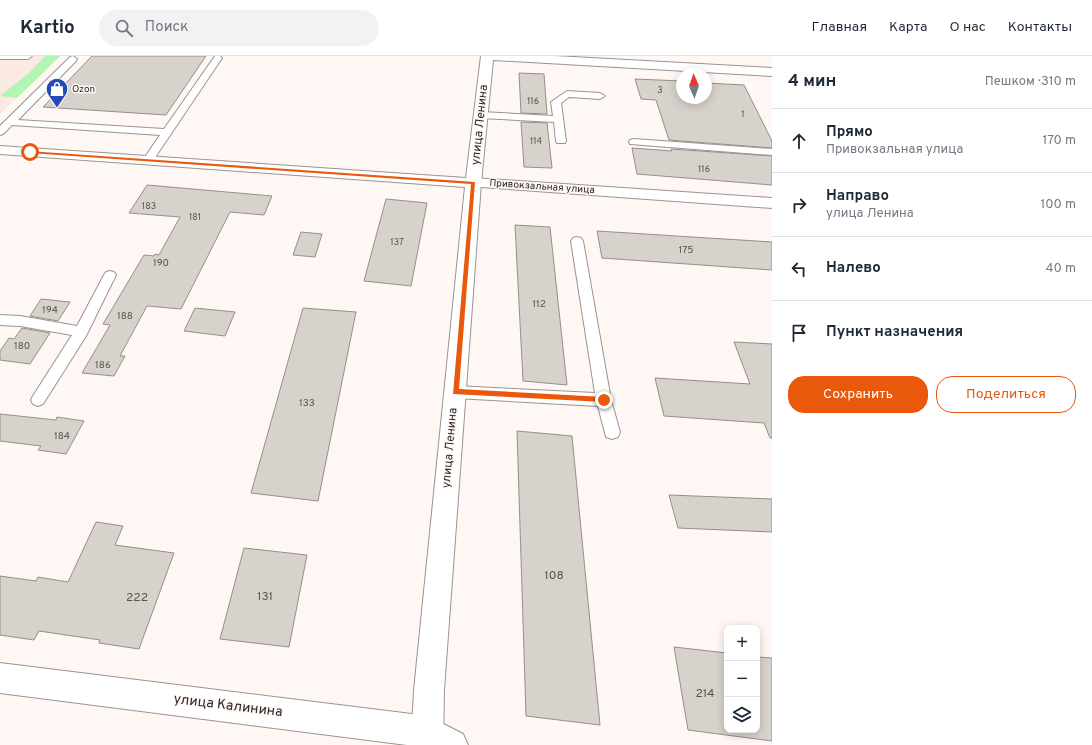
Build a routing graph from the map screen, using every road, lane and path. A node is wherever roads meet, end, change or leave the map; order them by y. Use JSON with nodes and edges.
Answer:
{"nodes":[{"id":1,"x":0,"y":56,"type":"edge"},
{"id":2,"x":28,"y":56,"type":"edge"},
{"id":3,"x":488,"y":56,"type":"edge"},
{"id":4,"x":218,"y":58,"type":"dead end"},
{"id":5,"x":73,"y":59,"type":"dead end"},
{"id":6,"x":772,"y":72,"type":"edge"},
{"id":7,"x":600,"y":96,"type":"dead end"},
{"id":8,"x":481,"y":115,"type":"junction"},
{"id":9,"x":559,"y":119,"type":"junction"},
{"id":10,"x":10,"y":122,"type":"junction"},
{"id":11,"x":0,"y":132,"type":"edge"},
{"id":12,"x":167,"y":132,"type":"junction"},
{"id":13,"x":561,"y":141,"type":"dead end"},
{"id":14,"x":634,"y":142,"type":"dead end"},
{"id":15,"x":0,"y":150,"type":"edge"},
{"id":16,"x":772,"y":152,"type":"edge"},
{"id":17,"x":148,"y":160,"type":"junction"},
{"id":18,"x":474,"y":183,"type":"junction"},
{"id":19,"x":772,"y":203,"type":"edge"},
{"id":20,"x":577,"y":241,"type":"dead end"},
{"id":21,"x":110,"y":275,"type":"dead end"},
{"id":22,"x":0,"y":320,"type":"edge"},
{"id":23,"x":81,"y":332,"type":"junction"},
{"id":24,"x":455,"y":392,"type":"junction"},
{"id":25,"x":38,"y":400,"type":"dead end"},
{"id":26,"x":604,"y":400,"type":"junction"},
{"id":27,"x":612,"y":432,"type":"dead end"},
{"id":28,"x":0,"y":678,"type":"edge"},
{"id":29,"x":436,"y":741,"type":"edge"}],
"edges":[{"from":1,"to":2,"type":"lane"},
{"from":3,"to":6,"type":"street"},
{"from":3,"to":8,"type":"street","name":"улица Ленина"},
{"from":4,"to":12,"type":"lane"},
{"from":5,"to":10,"type":"lane"},
{"from":7,"to":9,"type":"lane"},
{"from":8,"to":9,"type":"lane"},
{"from":8,"to":18,"type":"street","name":"улица Ленина"},
{"from":9,"to":13,"type":"lane"},
{"from":10,"to":11,"type":"lane"},
{"from":10,"to":12,"type":"lane"},
{"from":12,"to":17,"type":"lane"},
{"from":14,"to":16,"type":"lane"},
{"from":15,"to":17,"type":"street","name":"Привокзальная улица"},
{"from":17,"to":18,"type":"street","name":"Привокзальная улица"},
{"from":18,"to":19,"type":"street","name":"Привокзальная улица"},
{"from":18,"to":24,"type":"street","name":"улица Ленина"},
{"from":20,"to":26,"type":"lane"},
{"from":21,"to":23,"type":"lane"},
{"from":22,"to":23,"type":"lane"},
{"from":23,"to":25,"type":"lane"},
{"from":24,"to":26,"type":"lane"},
{"from":24,"to":29,"type":"street","name":"улица Ленина"},
{"from":26,"to":27,"type":"lane"},
{"from":28,"to":29,"type":"street","name":"улица Калинина"}]}
